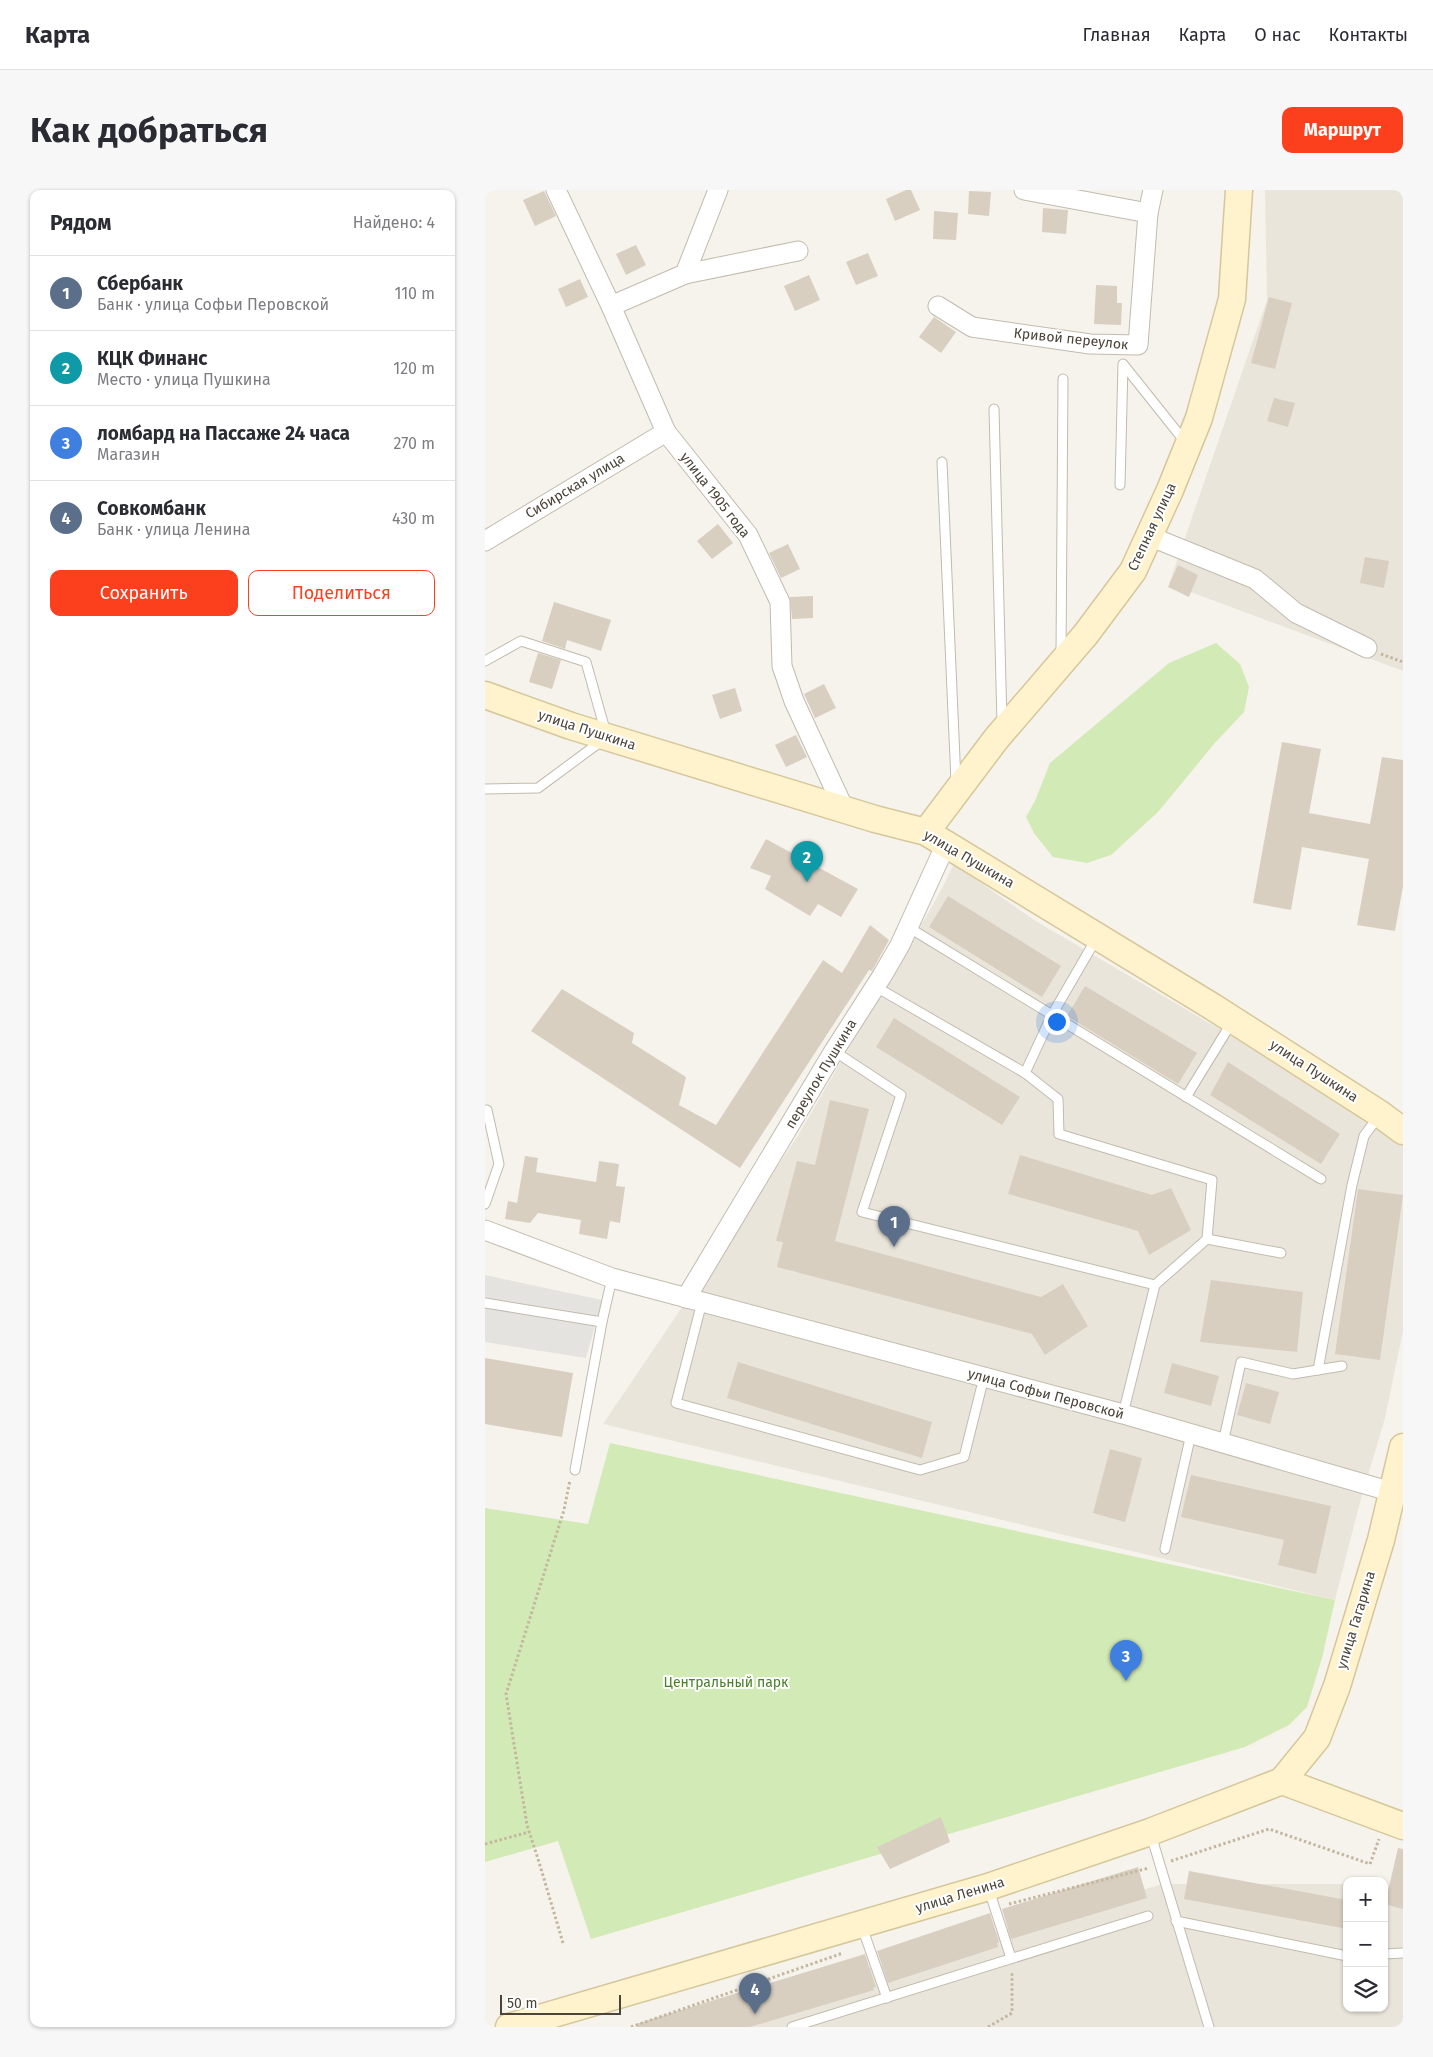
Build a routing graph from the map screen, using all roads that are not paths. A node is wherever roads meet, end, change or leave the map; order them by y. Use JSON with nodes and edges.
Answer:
{"nodes":[{"id":1,"x":556,"y":190,"type":"edge"},
{"id":2,"x":718,"y":190,"type":"edge"},
{"id":3,"x":1024,"y":190,"type":"edge"},
{"id":4,"x":1153,"y":190,"type":"edge"},
{"id":5,"x":1239,"y":190,"type":"edge"},
{"id":6,"x":1148,"y":214,"type":"junction"},
{"id":7,"x":798,"y":251,"type":"dead end"},
{"id":8,"x":685,"y":274,"type":"junction"},
{"id":9,"x":611,"y":306,"type":"junction"},
{"id":10,"x":938,"y":306,"type":"dead end"},
{"id":11,"x":1063,"y":379,"type":"dead end"},
{"id":12,"x":995,"y":409,"type":"dead end"},
{"id":13,"x":666,"y":432,"type":"junction"},
{"id":14,"x":1188,"y":445,"type":"junction"},
{"id":15,"x":942,"y":462,"type":"dead end"},
{"id":16,"x":1120,"y":485,"type":"dead end"},
{"id":17,"x":1149,"y":536,"type":"junction"},
{"id":18,"x":485,"y":540,"type":"edge"},
{"id":19,"x":1367,"y":648,"type":"road end"},
{"id":20,"x":485,"y":661,"type":"edge"},
{"id":21,"x":1061,"y":665,"type":"junction"},
{"id":22,"x":485,"y":695,"type":"edge"},
{"id":23,"x":1002,"y":732,"type":"junction"},
{"id":24,"x":607,"y":737,"type":"junction"},
{"id":25,"x":485,"y":789,"type":"edge"},
{"id":26,"x":956,"y":792,"type":"junction"},
{"id":27,"x":844,"y":809,"type":"junction"},
{"id":28,"x":936,"y":838,"type":"junction"},
{"id":29,"x":908,"y":927,"type":"junction"},
{"id":30,"x":1097,"y":936,"type":"junction"},
{"id":31,"x":875,"y":987,"type":"junction"},
{"id":32,"x":1052,"y":1015,"type":"junction"},
{"id":33,"x":1233,"y":1020,"type":"junction"},
{"id":34,"x":834,"y":1051,"type":"junction"},
{"id":35,"x":1025,"y":1073,"type":"junction"},
{"id":36,"x":1186,"y":1097,"type":"junction"},
{"id":37,"x":487,"y":1110,"type":"dead end"},
{"id":38,"x":1380,"y":1114,"type":"junction"},
{"id":39,"x":1403,"y":1131,"type":"edge"},
{"id":40,"x":1321,"y":1179,"type":"dead end"},
{"id":41,"x":485,"y":1204,"type":"edge"},
{"id":42,"x":485,"y":1230,"type":"edge"},
{"id":43,"x":1207,"y":1239,"type":"junction"},
{"id":44,"x":1281,"y":1253,"type":"dead end"},
{"id":45,"x":612,"y":1278,"type":"junction"},
{"id":46,"x":1155,"y":1285,"type":"junction"},
{"id":47,"x":694,"y":1300,"type":"junction"},
{"id":48,"x":485,"y":1303,"type":"edge"},
{"id":49,"x":602,"y":1322,"type":"junction"},
{"id":50,"x":1342,"y":1366,"type":"dead end"},
{"id":51,"x":1318,"y":1370,"type":"junction"},
{"id":52,"x":984,"y":1377,"type":"junction"},
{"id":53,"x":1123,"y":1414,"type":"junction"},
{"id":54,"x":1191,"y":1434,"type":"junction"},
{"id":55,"x":1223,"y":1443,"type":"junction"},
{"id":56,"x":1403,"y":1447,"type":"edge"},
{"id":57,"x":573,"y":1472,"type":"road end"},
{"id":58,"x":1397,"y":1495,"type":"edge"},
{"id":59,"x":1165,"y":1549,"type":"dead end"},
{"id":60,"x":1282,"y":1781,"type":"junction"},
{"id":61,"x":1394,"y":1823,"type":"edge"},
{"id":62,"x":1151,"y":1832,"type":"junction"},
{"id":63,"x":988,"y":1887,"type":"junction"},
{"id":64,"x":1148,"y":1916,"type":"dead end"},
{"id":65,"x":1176,"y":1921,"type":"junction"},
{"id":66,"x":861,"y":1925,"type":"junction"},
{"id":67,"x":1403,"y":1953,"type":"edge"},
{"id":68,"x":1388,"y":1954,"type":"edge"},
{"id":69,"x":1343,"y":1955,"type":"edge"},
{"id":70,"x":1011,"y":1958,"type":"junction"},
{"id":71,"x":887,"y":1998,"type":"junction"},
{"id":72,"x":540,"y":2023,"type":"edge"},
{"id":73,"x":509,"y":2027,"type":"edge"},
{"id":74,"x":792,"y":2027,"type":"edge"},
{"id":75,"x":1209,"y":2027,"type":"edge"}],
"edges":[{"from":1,"to":9,"type":"street","name":"улица 1905 года"},
{"from":2,"to":8,"type":"street"},
{"from":3,"to":6,"type":"street"},
{"from":4,"to":6,"type":"street"},
{"from":5,"to":14,"type":"main road","name":"Степная улица"},
{"from":6,"to":10,"type":"street","name":"Кривой переулок"},
{"from":7,"to":8,"type":"street"},
{"from":8,"to":9,"type":"street"},
{"from":9,"to":13,"type":"street","name":"улица 1905 года"},
{"from":11,"to":21,"type":"lane"},
{"from":12,"to":23,"type":"lane"},
{"from":13,"to":18,"type":"street","name":"Сибирская улица"},
{"from":13,"to":27,"type":"street","name":"улица 1905 года"},
{"from":14,"to":16,"type":"lane"},
{"from":14,"to":17,"type":"main road","name":"Степная улица"},
{"from":15,"to":26,"type":"lane"},
{"from":17,"to":19,"type":"street"},
{"from":17,"to":21,"type":"main road","name":"Степная улица"},
{"from":20,"to":24,"type":"lane"},
{"from":21,"to":23,"type":"main road","name":"Степная улица"},
{"from":22,"to":24,"type":"main road","name":"улица Пушкина"},
{"from":23,"to":26,"type":"main road","name":"Степная улица"},
{"from":24,"to":25,"type":"lane"},
{"from":24,"to":27,"type":"main road","name":"улица Пушкина"},
{"from":26,"to":28,"type":"main road","name":"Степная улица"},
{"from":27,"to":28,"type":"main road","name":"улица Пушкина"},
{"from":28,"to":29,"type":"street","name":"переулок Пушкина"},
{"from":28,"to":30,"type":"main road","name":"улица Пушкина"},
{"from":29,"to":31,"type":"street","name":"переулок Пушкина"},
{"from":29,"to":32,"type":"lane"},
{"from":30,"to":32,"type":"lane"},
{"from":30,"to":33,"type":"main road","name":"улица Пушкина"},
{"from":31,"to":34,"type":"street","name":"переулок Пушкина"},
{"from":31,"to":35,"type":"lane"},
{"from":32,"to":35,"type":"lane"},
{"from":32,"to":36,"type":"lane"},
{"from":33,"to":36,"type":"lane"},
{"from":33,"to":38,"type":"main road","name":"улица Пушкина"},
{"from":34,"to":46,"type":"lane"},
{"from":34,"to":47,"type":"street","name":"переулок Пушкина"},
{"from":35,"to":43,"type":"lane"},
{"from":36,"to":40,"type":"lane"},
{"from":37,"to":41,"type":"lane"},
{"from":38,"to":39,"type":"main road","name":"улица Пушкина"},
{"from":38,"to":51,"type":"lane"},
{"from":42,"to":45,"type":"street","name":"улица Софьи Перовской"},
{"from":43,"to":44,"type":"lane"},
{"from":43,"to":46,"type":"lane"},
{"from":45,"to":47,"type":"street","name":"улица Софьи Перовской"},
{"from":45,"to":49,"type":"lane"},
{"from":46,"to":53,"type":"lane"},
{"from":47,"to":52,"type":"street","name":"улица Софьи Перовской"},
{"from":47,"to":52,"type":"lane"},
{"from":48,"to":49,"type":"lane"},
{"from":49,"to":57,"type":"lane"},
{"from":50,"to":51,"type":"lane"},
{"from":51,"to":55,"type":"lane"},
{"from":52,"to":53,"type":"street","name":"улица Софьи Перовской"},
{"from":53,"to":54,"type":"street","name":"улица Софьи Перовской"},
{"from":54,"to":55,"type":"street","name":"улица Софьи Перовской"},
{"from":54,"to":59,"type":"lane"},
{"from":55,"to":58,"type":"street","name":"улица Софьи Перовской"},
{"from":56,"to":58,"type":"main road","name":"улица Гагарина"},
{"from":58,"to":60,"type":"main road","name":"улица Гагарина"},
{"from":60,"to":61,"type":"main road"},
{"from":60,"to":62,"type":"main road","name":"улица Ленина"},
{"from":62,"to":63,"type":"main road","name":"улица Ленина"},
{"from":62,"to":65,"type":"lane"},
{"from":63,"to":66,"type":"main road","name":"улица Ленина"},
{"from":63,"to":70,"type":"lane"},
{"from":64,"to":70,"type":"lane"},
{"from":65,"to":69,"type":"lane"},
{"from":65,"to":75,"type":"lane"},
{"from":66,"to":71,"type":"lane"},
{"from":66,"to":72,"type":"main road","name":"улица Ленина"},
{"from":67,"to":68,"type":"lane"},
{"from":70,"to":71,"type":"lane"},
{"from":71,"to":74,"type":"lane"},
{"from":72,"to":73,"type":"main road","name":"улица Ленина"}]}
